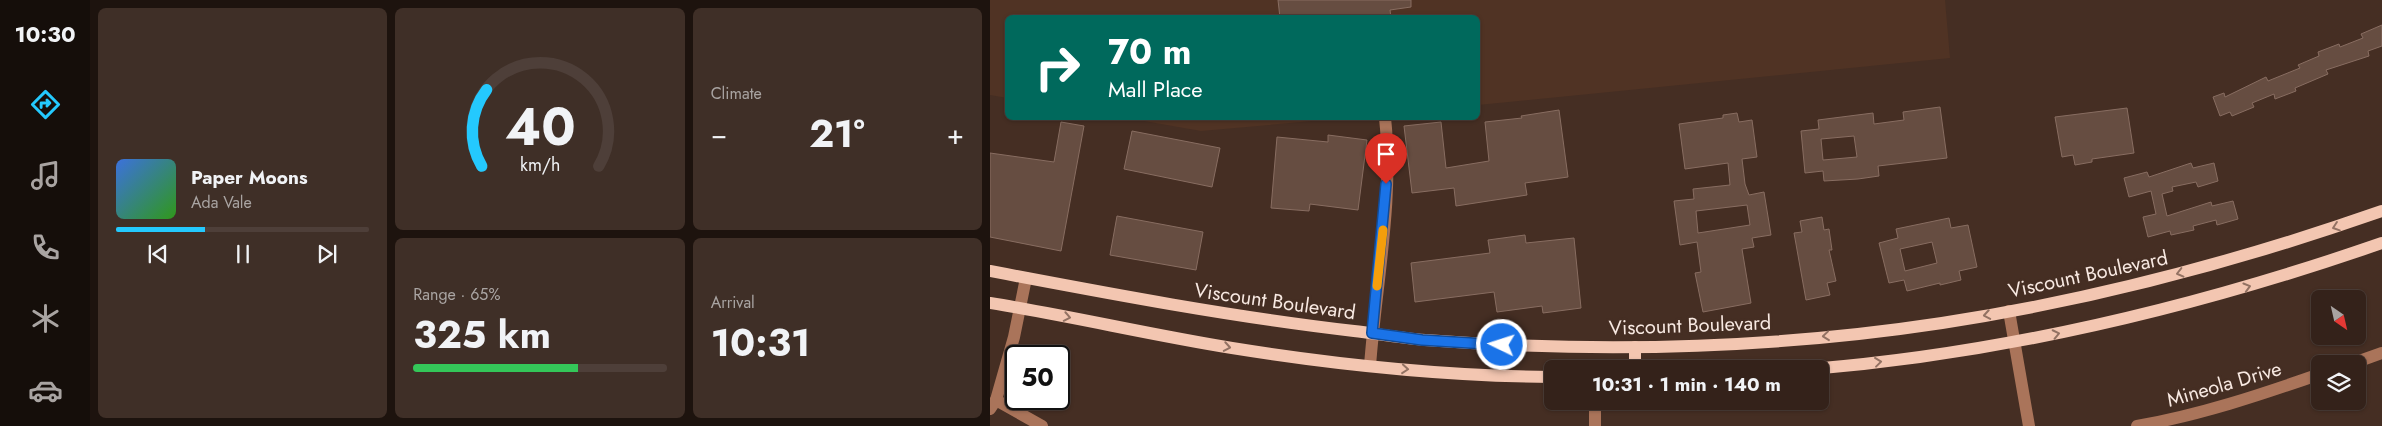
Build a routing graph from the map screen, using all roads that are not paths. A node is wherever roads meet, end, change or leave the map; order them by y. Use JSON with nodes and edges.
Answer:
{"nodes":[{"id":1,"x":1385,"y":120,"type":"edge"},
{"id":2,"x":2382,"y":211,"type":"edge"},
{"id":3,"x":2382,"y":243,"type":"edge"},
{"id":4,"x":990,"y":271,"type":"edge"},
{"id":5,"x":1026,"y":278,"type":"junction"},
{"id":6,"x":990,"y":303,"type":"edge"},
{"id":7,"x":1019,"y":308,"type":"junction"},
{"id":8,"x":2008,"y":311,"type":"junction"},
{"id":9,"x":1372,"y":333,"type":"junction"},
{"id":10,"x":2014,"y":342,"type":"junction"},
{"id":11,"x":1635,"y":347,"type":"junction"},
{"id":12,"x":2382,"y":353,"type":"edge"},
{"id":13,"x":2366,"y":359,"type":"edge"},
{"id":14,"x":1635,"y":360,"type":"edge"},
{"id":15,"x":1370,"y":366,"type":"junction"},
{"id":16,"x":1829,"y":367,"type":"edge"},
{"id":17,"x":1544,"y":377,"type":"edge"},
{"id":18,"x":2311,"y":377,"type":"edge"},
{"id":19,"x":993,"y":404,"type":"edge"},
{"id":20,"x":1595,"y":410,"type":"edge"},
{"id":21,"x":1042,"y":426,"type":"edge"},
{"id":22,"x":1595,"y":426,"type":"edge"},
{"id":23,"x":2029,"y":426,"type":"edge"},
{"id":24,"x":2137,"y":426,"type":"edge"}],
"edges":[{"from":1,"to":9,"type":"street"},
{"from":2,"to":8,"type":"main road","name":"Viscount Boulevard","one_way":true},
{"from":10,"to":3,"type":"main road","one_way":true},
{"from":4,"to":5,"type":"main road","name":"Viscount Boulevard"},
{"from":5,"to":7,"type":"street"},
{"from":5,"to":9,"type":"main road","name":"Viscount Boulevard"},
{"from":6,"to":7,"type":"main road"},
{"from":7,"to":15,"type":"main road","one_way":true},
{"from":7,"to":19,"type":"street"},
{"from":8,"to":10,"type":"street"},
{"from":8,"to":11,"type":"main road","name":"Viscount Boulevard","one_way":true},
{"from":9,"to":11,"type":"main road","name":"Viscount Boulevard"},
{"from":9,"to":15,"type":"street"},
{"from":16,"to":10,"type":"main road","one_way":true},
{"from":10,"to":23,"type":"street"},
{"from":11,"to":14,"type":"main road"},
{"from":12,"to":13,"type":"street"},
{"from":15,"to":17,"type":"main road","one_way":true},
{"from":18,"to":24,"type":"street","name":"Mineola Drive"},
{"from":19,"to":21,"type":"street"},
{"from":20,"to":22,"type":"street"}]}
